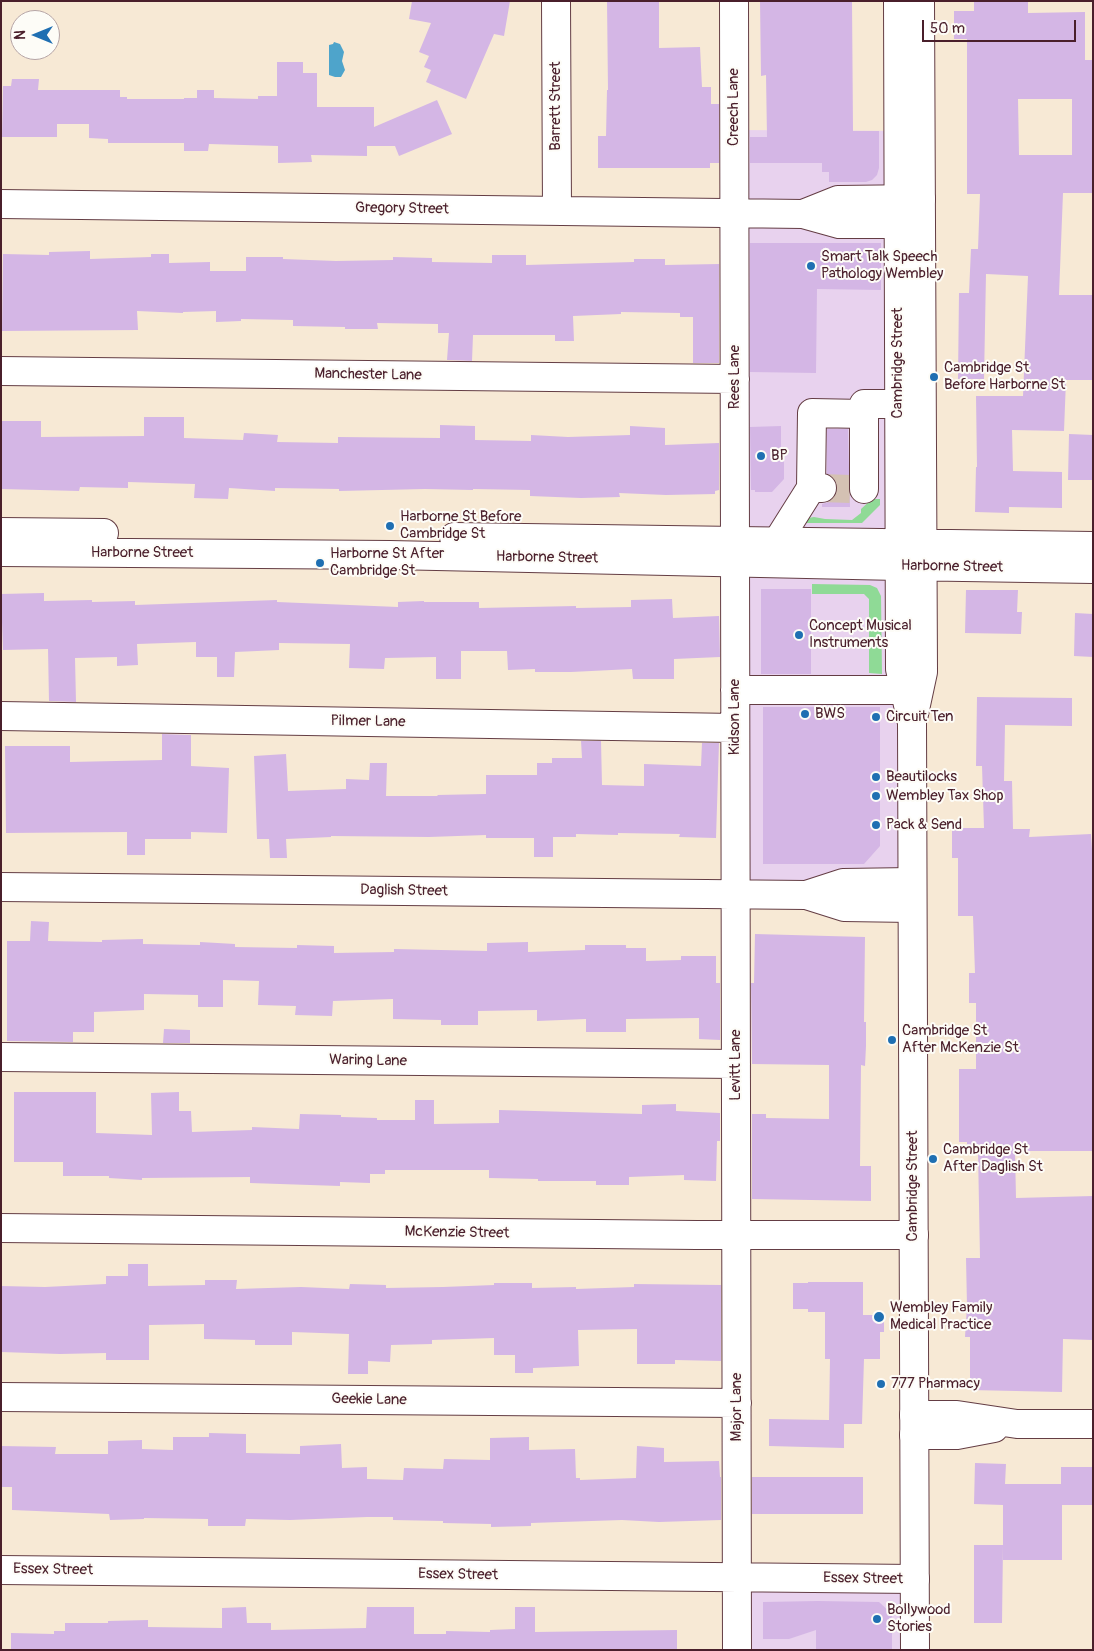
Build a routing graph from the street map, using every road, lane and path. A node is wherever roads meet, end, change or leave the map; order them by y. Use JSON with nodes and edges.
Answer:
{"nodes":[{"id":1,"x":556,"y":1,"type":"edge"},
{"id":2,"x":734,"y":1,"type":"edge"},
{"id":3,"x":898,"y":1,"type":"edge"},
{"id":4,"x":920,"y":1,"type":"edge"},
{"id":5,"x":1,"y":204,"type":"edge"},
{"id":6,"x":557,"y":211,"type":"junction"},
{"id":7,"x":910,"y":212,"type":"junction"},
{"id":8,"x":734,"y":213,"type":"junction"},
{"id":9,"x":1,"y":371,"type":"edge"},
{"id":10,"x":734,"y":379,"type":"junction"},
{"id":11,"x":898,"y":404,"type":"junction"},
{"id":12,"x":864,"y":414,"type":"junction"},
{"id":13,"x":898,"y":489,"type":"junction"},
{"id":14,"x":1,"y":532,"type":"edge"},
{"id":15,"x":777,"y":542,"type":"junction"},
{"id":16,"x":1093,"y":546,"type":"edge"},
{"id":17,"x":1,"y":552,"type":"edge"},
{"id":18,"x":735,"y":552,"type":"junction"},
{"id":19,"x":911,"y":555,"type":"junction"},
{"id":20,"x":1093,"y":569,"type":"edge"},
{"id":21,"x":735,"y":690,"type":"junction"},
{"id":22,"x":904,"y":690,"type":"junction"},
{"id":23,"x":1,"y":716,"type":"edge"},
{"id":24,"x":912,"y":723,"type":"junction"},
{"id":25,"x":735,"y":728,"type":"junction"},
{"id":26,"x":1,"y":887,"type":"edge"},
{"id":27,"x":735,"y":894,"type":"junction"},
{"id":28,"x":912,"y":895,"type":"junction"},
{"id":29,"x":1,"y":1057,"type":"edge"},
{"id":30,"x":736,"y":1064,"type":"junction"},
{"id":31,"x":1,"y":1228,"type":"edge"},
{"id":32,"x":736,"y":1235,"type":"junction"},
{"id":33,"x":914,"y":1235,"type":"junction"},
{"id":34,"x":1,"y":1397,"type":"edge"},
{"id":35,"x":737,"y":1403,"type":"junction"},
{"id":36,"x":1093,"y":1424,"type":"edge"},
{"id":37,"x":914,"y":1425,"type":"junction"},
{"id":38,"x":1,"y":1570,"type":"edge"},
{"id":39,"x":737,"y":1578,"type":"junction"},
{"id":40,"x":915,"y":1580,"type":"junction"},
{"id":41,"x":737,"y":1650,"type":"edge"},
{"id":42,"x":915,"y":1650,"type":"edge"}],
"edges":[{"from":1,"to":6,"type":"main road","name":"Barrett Street"},
{"from":2,"to":8,"type":"main road","name":"Creech Lane"},
{"from":3,"to":7,"type":"main road","name":"Cambridge Street"},
{"from":4,"to":7,"type":"main road","name":"Cambridge Street"},
{"from":5,"to":6,"type":"main road","name":"Gregory Street"},
{"from":6,"to":8,"type":"main road","name":"Gregory Street"},
{"from":7,"to":8,"type":"main road","name":"Gregory Street"},
{"from":7,"to":11,"type":"main road","name":"Cambridge Street"},
{"from":7,"to":19,"type":"main road","name":"Cambridge Street"},
{"from":8,"to":10,"type":"main road","name":"Rees Lane"},
{"from":9,"to":10,"type":"main road","name":"Manchester Lane"},
{"from":10,"to":18,"type":"main road","name":"Rees Lane"},
{"from":11,"to":12,"type":"main road"},
{"from":11,"to":13,"type":"main road","name":"Cambridge Street"},
{"from":12,"to":13,"type":"main road"},
{"from":12,"to":15,"type":"main road"},
{"from":13,"to":19,"type":"main road","name":"Cambridge Street"},
{"from":14,"to":18,"type":"main road","name":"Harborne Street"},
{"from":15,"to":18,"type":"main road","name":"Harborne Street"},
{"from":15,"to":19,"type":"main road","name":"Harborne Street"},
{"from":16,"to":19,"type":"main road","name":"Harborne Street"},
{"from":17,"to":18,"type":"main road","name":"Harborne Street"},
{"from":18,"to":19,"type":"main road","name":"Harborne Street"},
{"from":18,"to":21,"type":"main road","name":"Kidson Lane"},
{"from":19,"to":20,"type":"main road","name":"Harborne Street"},
{"from":19,"to":22,"type":"main road","name":"Cambridge Street"},
{"from":19,"to":24,"type":"main road","name":"Cambridge Street"},
{"from":21,"to":22,"type":"main road"},
{"from":21,"to":25,"type":"main road","name":"Kidson Lane"},
{"from":22,"to":24,"type":"main road","name":"Cambridge Street"},
{"from":23,"to":25,"type":"main road","name":"Pilmer Lane"},
{"from":24,"to":28,"type":"main road","name":"Cambridge Street"},
{"from":25,"to":27,"type":"main road","name":"Kidson Lane"},
{"from":26,"to":27,"type":"main road","name":"Daglish Street"},
{"from":27,"to":28,"type":"main road","name":"Daglish Street"},
{"from":27,"to":30,"type":"main road","name":"Levitt Lane"},
{"from":28,"to":33,"type":"main road","name":"Cambridge Street"},
{"from":29,"to":30,"type":"main road","name":"Waring Lane"},
{"from":30,"to":32,"type":"main road","name":"Levitt Lane"},
{"from":31,"to":32,"type":"main road","name":"McKenzie Street"},
{"from":32,"to":33,"type":"main road","name":"McKenzie Street"},
{"from":32,"to":35,"type":"main road","name":"Major Lane"},
{"from":33,"to":37,"type":"main road","name":"Cambridge Street"},
{"from":34,"to":35,"type":"main road","name":"Geekie Lane"},
{"from":35,"to":39,"type":"main road","name":"Major Lane"},
{"from":36,"to":37,"type":"main road"},
{"from":37,"to":40,"type":"main road","name":"Cambridge Street"},
{"from":38,"to":39,"type":"main road","name":"Essex Street"},
{"from":39,"to":40,"type":"main road","name":"Essex Street"},
{"from":39,"to":41,"type":"main road","name":"Major Lane"},
{"from":40,"to":42,"type":"main road","name":"Cambridge Street"}]}
